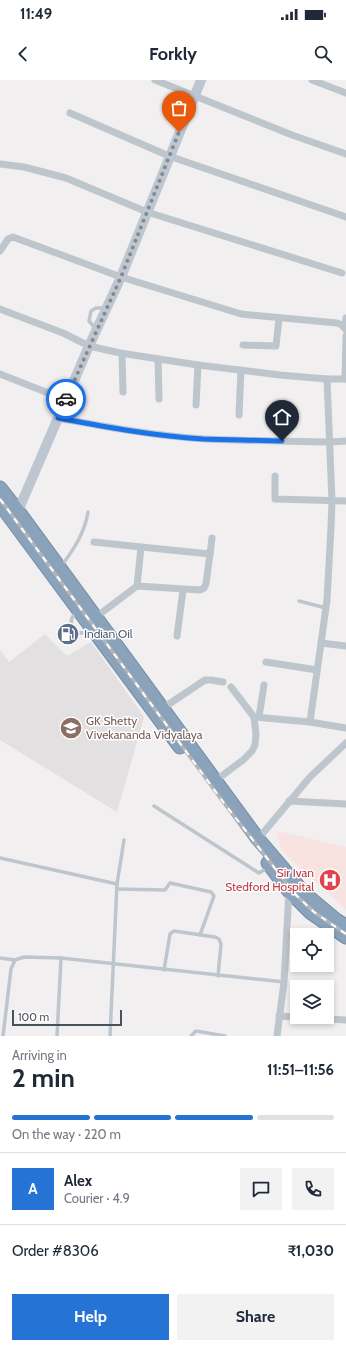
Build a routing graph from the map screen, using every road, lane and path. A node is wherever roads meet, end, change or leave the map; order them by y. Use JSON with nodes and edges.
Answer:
{"nodes":[{"id":1,"x":155,"y":80,"type":"edge"},
{"id":2,"x":200,"y":80,"type":"edge"},
{"id":3,"x":312,"y":80,"type":"edge"},
{"id":4,"x":346,"y":93,"type":"edge"},
{"id":5,"x":194,"y":96,"type":"junction"},
{"id":6,"x":70,"y":113,"type":"dead end"},
{"id":7,"x":346,"y":154,"type":"edge"},
{"id":8,"x":169,"y":156,"type":"junction"},
{"id":9,"x":0,"y":164,"type":"edge"},
{"id":10,"x":146,"y":212,"type":"junction"},
{"id":11,"x":346,"y":217,"type":"edge"},
{"id":12,"x":0,"y":251,"type":"edge"},
{"id":13,"x":342,"y":273,"type":"dead end"},
{"id":14,"x":121,"y":277,"type":"junction"},
{"id":15,"x":0,"y":309,"type":"edge"},
{"id":16,"x":280,"y":318,"type":"junction"},
{"id":17,"x":346,"y":318,"type":"edge"},
{"id":18,"x":346,"y":328,"type":"edge"},
{"id":19,"x":346,"y":336,"type":"edge"},
{"id":20,"x":243,"y":345,"type":"dead end"},
{"id":21,"x":89,"y":346,"type":"junction"},
{"id":22,"x":122,"y":354,"type":"junction"},
{"id":23,"x":158,"y":359,"type":"junction"},
{"id":24,"x":198,"y":365,"type":"junction"},
{"id":25,"x":241,"y":370,"type":"junction"},
{"id":26,"x":0,"y":374,"type":"edge"},
{"id":27,"x":327,"y":379,"type":"junction"},
{"id":28,"x":345,"y":379,"type":"edge"},
{"id":29,"x":123,"y":392,"type":"dead end"},
{"id":30,"x":159,"y":399,"type":"dead end"},
{"id":31,"x":66,"y":400,"type":"junction"},
{"id":32,"x":196,"y":405,"type":"dead end"},
{"id":33,"x":239,"y":414,"type":"dead end"},
{"id":34,"x":58,"y":418,"type":"junction"},
{"id":35,"x":346,"y":441,"type":"edge"},
{"id":36,"x":330,"y":442,"type":"junction"},
{"id":37,"x":275,"y":476,"type":"dead end"},
{"id":38,"x":0,"y":488,"type":"edge"},
{"id":39,"x":346,"y":501,"type":"edge"},
{"id":40,"x":332,"y":502,"type":"junction"},
{"id":41,"x":0,"y":504,"type":"edge"},
{"id":42,"x":88,"y":512,"type":"dead end"},
{"id":43,"x":14,"y":514,"type":"junction"},
{"id":44,"x":212,"y":538,"type":"dead end"},
{"id":45,"x":94,"y":542,"type":"dead end"},
{"id":46,"x":141,"y":547,"type":"junction"},
{"id":47,"x":210,"y":554,"type":"junction"},
{"id":48,"x":60,"y":567,"type":"junction"},
{"id":49,"x":137,"y":586,"type":"junction"},
{"id":50,"x":183,"y":590,"type":"junction"},
{"id":51,"x":299,"y":601,"type":"dead end"},
{"id":52,"x":326,"y":608,"type":"junction"},
{"id":53,"x":96,"y":617,"type":"junction"},
{"id":54,"x":177,"y":636,"type":"dead end"},
{"id":55,"x":321,"y":643,"type":"junction"},
{"id":56,"x":346,"y":646,"type":"edge"},
{"id":57,"x":266,"y":662,"type":"dead end"},
{"id":58,"x":317,"y":670,"type":"junction"},
{"id":59,"x":223,"y":682,"type":"dead end"},
{"id":60,"x":264,"y":685,"type":"dead end"},
{"id":61,"x":231,"y":687,"type":"dead end"},
{"id":62,"x":163,"y":708,"type":"junction"},
{"id":63,"x":257,"y":717,"type":"junction"},
{"id":64,"x":310,"y":722,"type":"junction"},
{"id":65,"x":346,"y":728,"type":"edge"},
{"id":66,"x":346,"y":743,"type":"edge"},
{"id":67,"x":215,"y":781,"type":"junction"},
{"id":68,"x":289,"y":801,"type":"junction"},
{"id":69,"x":346,"y":804,"type":"edge"},
{"id":70,"x":154,"y":806,"type":"dead end"},
{"id":71,"x":258,"y":839,"type":"junction"},
{"id":72,"x":124,"y":840,"type":"dead end"},
{"id":73,"x":0,"y":858,"type":"edge"},
{"id":74,"x":270,"y":866,"type":"junction"},
{"id":75,"x":117,"y":884,"type":"junction"},
{"id":76,"x":293,"y":887,"type":"junction"},
{"id":77,"x":117,"y":889,"type":"junction"},
{"id":78,"x":346,"y":926,"type":"edge"},
{"id":79,"x":200,"y":935,"type":"junction"},
{"id":80,"x":346,"y":936,"type":"edge"},
{"id":81,"x":0,"y":958,"type":"edge"},
{"id":82,"x":61,"y":958,"type":"junction"},
{"id":83,"x":15,"y":960,"type":"junction"},
{"id":84,"x":114,"y":964,"type":"junction"},
{"id":85,"x":164,"y":970,"type":"junction"},
{"id":86,"x":218,"y":976,"type":"junction"},
{"id":87,"x":284,"y":982,"type":"junction"},
{"id":88,"x":279,"y":1016,"type":"junction"},
{"id":89,"x":346,"y":1020,"type":"edge"},
{"id":90,"x":3,"y":1036,"type":"edge"},
{"id":91,"x":57,"y":1036,"type":"edge"},
{"id":92,"x":110,"y":1036,"type":"edge"},
{"id":93,"x":191,"y":1036,"type":"edge"},
{"id":94,"x":225,"y":1036,"type":"edge"},
{"id":95,"x":277,"y":1036,"type":"edge"}],
"edges":[{"from":1,"to":5,"type":"street"},
{"from":2,"to":5,"type":"street"},
{"from":3,"to":4,"type":"street"},
{"from":5,"to":7,"type":"street"},
{"from":5,"to":8,"type":"street"},
{"from":6,"to":8,"type":"street"},
{"from":8,"to":10,"type":"street"},
{"from":8,"to":11,"type":"street"},
{"from":9,"to":10,"type":"street"},
{"from":10,"to":13,"type":"street"},
{"from":10,"to":14,"type":"street"},
{"from":12,"to":14,"type":"street"},
{"from":14,"to":16,"type":"street"},
{"from":14,"to":21,"type":"street"},
{"from":15,"to":21,"type":"street"},
{"from":16,"to":18,"type":"street"},
{"from":16,"to":20,"type":"street"},
{"from":17,"to":18,"type":"street"},
{"from":19,"to":28,"type":"street"},
{"from":21,"to":22,"type":"street"},
{"from":21,"to":31,"type":"street"},
{"from":22,"to":23,"type":"street"},
{"from":22,"to":29,"type":"street"},
{"from":23,"to":24,"type":"street"},
{"from":23,"to":30,"type":"street"},
{"from":24,"to":25,"type":"street"},
{"from":24,"to":32,"type":"street"},
{"from":25,"to":27,"type":"street"},
{"from":25,"to":33,"type":"street"},
{"from":26,"to":31,"type":"street"},
{"from":27,"to":28,"type":"street"},
{"from":27,"to":36,"type":"street"},
{"from":31,"to":34,"type":"street"},
{"from":34,"to":36,"type":"street"},
{"from":34,"to":43,"type":"street"},
{"from":35,"to":36,"type":"street"},
{"from":36,"to":40,"type":"street"},
{"from":37,"to":40,"type":"street"},
{"from":38,"to":43,"type":"highway"},
{"from":39,"to":40,"type":"street"},
{"from":40,"to":52,"type":"street"},
{"from":41,"to":43,"type":"highway"},
{"from":42,"to":48,"type":"lane"},
{"from":43,"to":48,"type":"highway"},
{"from":43,"to":74,"type":"highway"},
{"from":44,"to":47,"type":"street"},
{"from":45,"to":46,"type":"street"},
{"from":46,"to":47,"type":"street"},
{"from":46,"to":49,"type":"street"},
{"from":47,"to":50,"type":"street"},
{"from":48,"to":53,"type":"highway"},
{"from":49,"to":50,"type":"street"},
{"from":49,"to":53,"type":"street"},
{"from":50,"to":54,"type":"street"},
{"from":51,"to":52,"type":"lane"},
{"from":52,"to":55,"type":"street"},
{"from":53,"to":62,"type":"highway"},
{"from":55,"to":56,"type":"street"},
{"from":55,"to":58,"type":"street"},
{"from":57,"to":58,"type":"street"},
{"from":58,"to":64,"type":"street"},
{"from":59,"to":62,"type":"street"},
{"from":60,"to":63,"type":"street"},
{"from":61,"to":63,"type":"street"},
{"from":62,"to":67,"type":"highway"},
{"from":63,"to":64,"type":"street"},
{"from":63,"to":67,"type":"street"},
{"from":64,"to":65,"type":"street"},
{"from":66,"to":68,"type":"street"},
{"from":67,"to":71,"type":"highway"},
{"from":68,"to":69,"type":"street"},
{"from":68,"to":71,"type":"street"},
{"from":70,"to":74,"type":"lane"},
{"from":71,"to":76,"type":"highway"},
{"from":72,"to":75,"type":"lane"},
{"from":73,"to":75,"type":"lane"},
{"from":74,"to":76,"type":"highway"},
{"from":75,"to":77,"type":"lane"},
{"from":76,"to":78,"type":"highway"},
{"from":76,"to":80,"type":"highway"},
{"from":76,"to":87,"type":"street"},
{"from":77,"to":79,"type":"lane"},
{"from":77,"to":84,"type":"lane"},
{"from":79,"to":85,"type":"lane"},
{"from":79,"to":86,"type":"lane"},
{"from":81,"to":83,"type":"lane"},
{"from":82,"to":83,"type":"lane"},
{"from":82,"to":84,"type":"lane"},
{"from":82,"to":91,"type":"lane"},
{"from":83,"to":90,"type":"lane"},
{"from":84,"to":85,"type":"lane"},
{"from":84,"to":92,"type":"lane"},
{"from":85,"to":86,"type":"lane"},
{"from":86,"to":87,"type":"lane"},
{"from":87,"to":88,"type":"street"},
{"from":88,"to":89,"type":"street"},
{"from":88,"to":95,"type":"street"},
{"from":93,"to":94,"type":"lane"}]}
